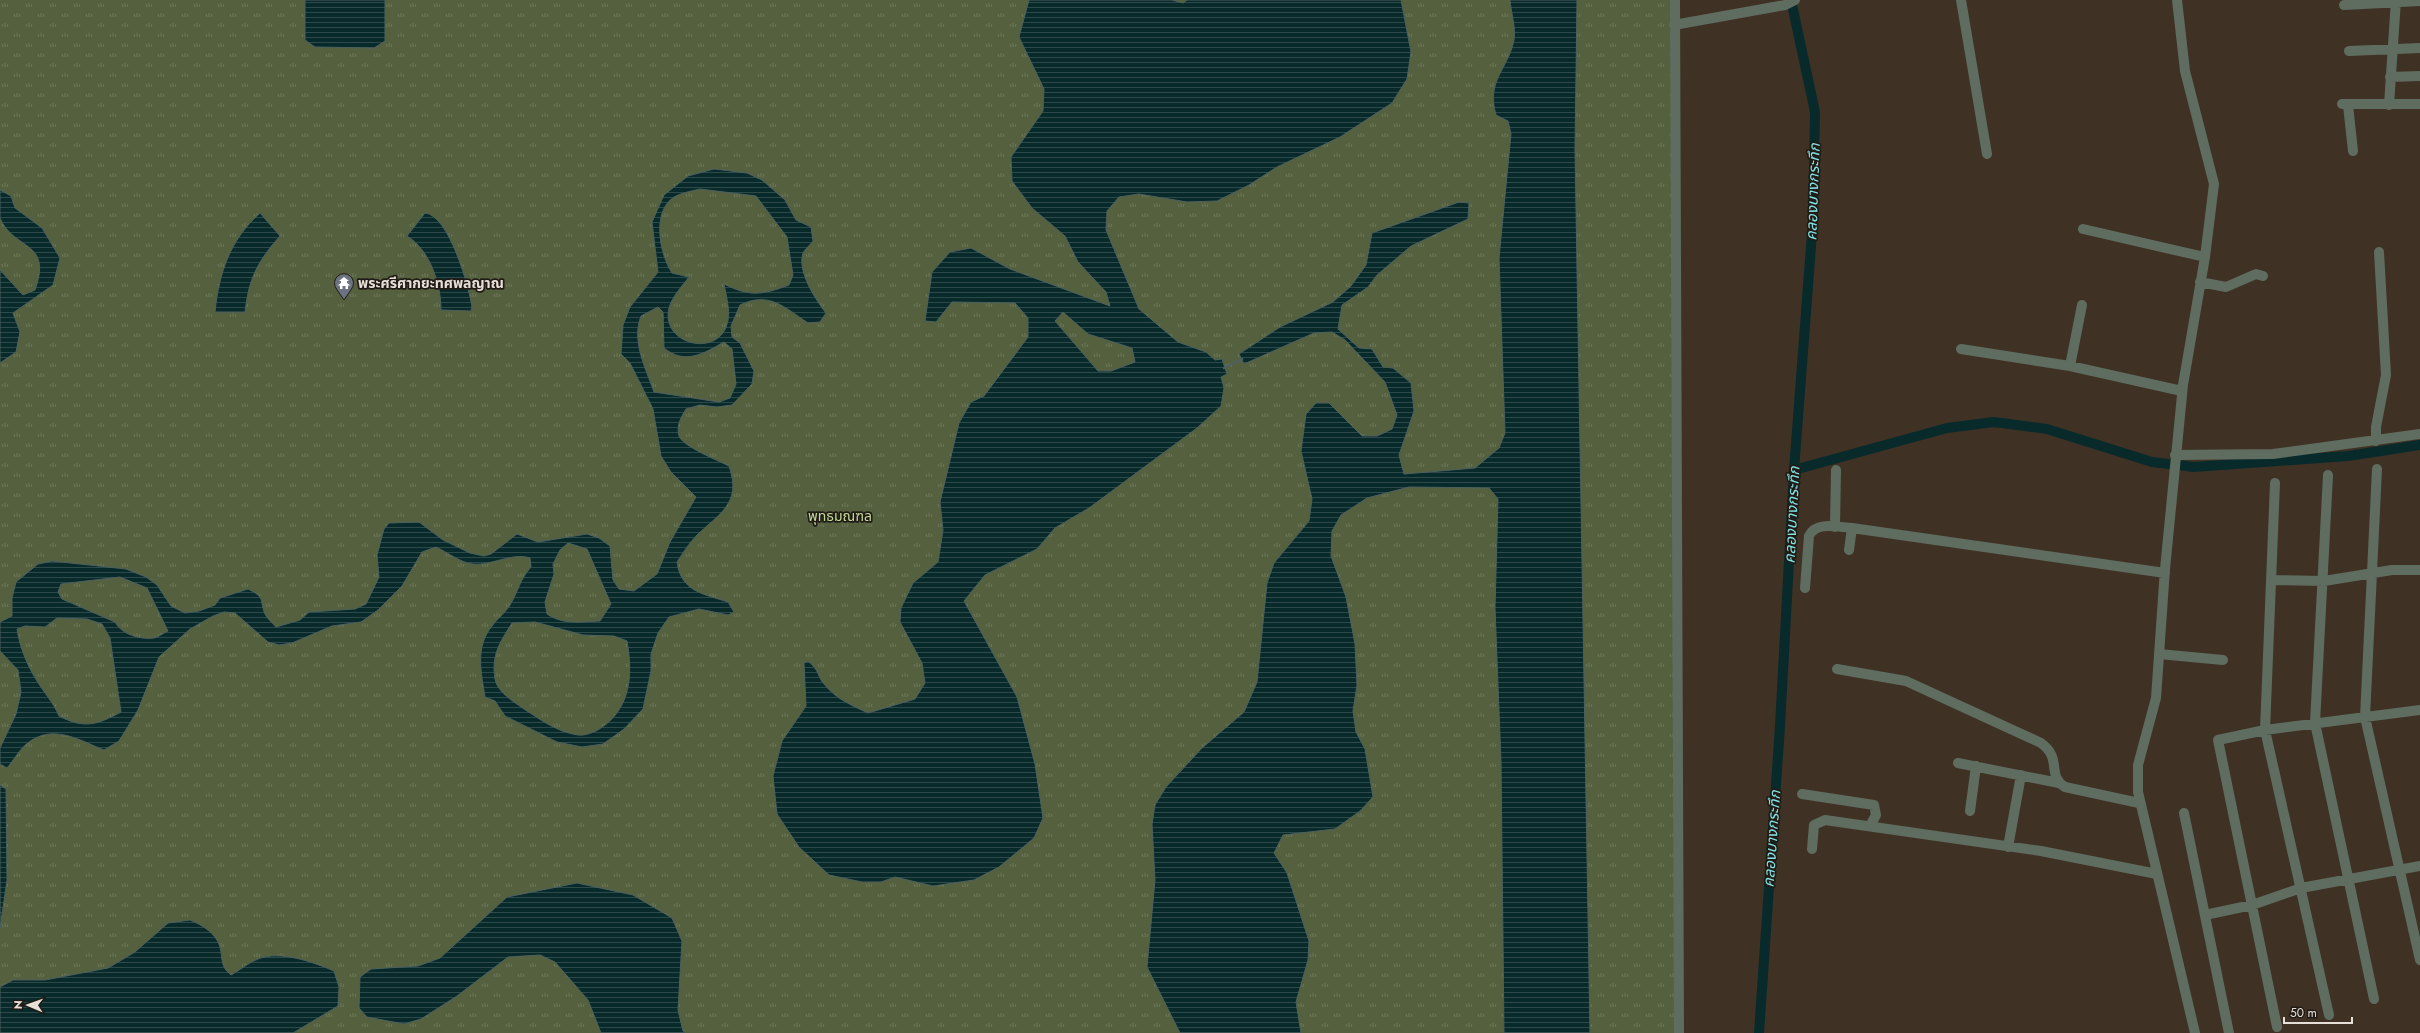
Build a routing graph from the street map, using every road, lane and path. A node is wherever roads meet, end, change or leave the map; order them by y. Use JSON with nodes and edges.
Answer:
{"nodes":[{"id":1,"x":1675,"y":0,"type":"edge"},
{"id":2,"x":1795,"y":0,"type":"edge"},
{"id":3,"x":1961,"y":0,"type":"edge"},
{"id":4,"x":2177,"y":0,"type":"edge"},
{"id":5,"x":2396,"y":1,"type":"edge"},
{"id":6,"x":2420,"y":1,"type":"edge"},
{"id":7,"x":2344,"y":5,"type":"dead end"},
{"id":8,"x":1674,"y":25,"type":"junction"},
{"id":9,"x":2420,"y":48,"type":"edge"},
{"id":10,"x":2392,"y":50,"type":"junction"},
{"id":11,"x":2349,"y":51,"type":"dead end"},
{"id":12,"x":2420,"y":76,"type":"edge"},
{"id":13,"x":2390,"y":77,"type":"junction"},
{"id":14,"x":2420,"y":104,"type":"edge"},
{"id":15,"x":2389,"y":105,"type":"junction"},
{"id":16,"x":2353,"y":151,"type":"dead end"},
{"id":17,"x":1987,"y":154,"type":"dead end"},
{"id":18,"x":2083,"y":229,"type":"dead end"},
{"id":19,"x":2378,"y":252,"type":"dead end"},
{"id":20,"x":2205,"y":257,"type":"junction"},
{"id":21,"x":2263,"y":276,"type":"dead end"},
{"id":22,"x":2200,"y":282,"type":"junction"},
{"id":23,"x":2082,"y":305,"type":"dead end"},
{"id":24,"x":1961,"y":349,"type":"dead end"},
{"id":25,"x":2070,"y":366,"type":"junction"},
{"id":26,"x":2182,"y":390,"type":"junction"},
{"id":27,"x":2420,"y":434,"type":"edge"},
{"id":28,"x":2376,"y":442,"type":"junction"},
{"id":29,"x":2175,"y":455,"type":"junction"},
{"id":30,"x":2376,"y":469,"type":"dead end"},
{"id":31,"x":1836,"y":470,"type":"dead end"},
{"id":32,"x":2328,"y":475,"type":"dead end"},
{"id":33,"x":2275,"y":483,"type":"dead end"},
{"id":34,"x":1835,"y":527,"type":"junction"},
{"id":35,"x":1852,"y":528,"type":"junction"},
{"id":36,"x":1849,"y":550,"type":"dead end"},
{"id":37,"x":2420,"y":570,"type":"edge"},
{"id":38,"x":2373,"y":572,"type":"junction"},
{"id":39,"x":2165,"y":573,"type":"junction"},
{"id":40,"x":2271,"y":580,"type":"junction"},
{"id":41,"x":2324,"y":581,"type":"junction"},
{"id":42,"x":1805,"y":588,"type":"dead end"},
{"id":43,"x":2159,"y":654,"type":"junction"},
{"id":44,"x":2223,"y":660,"type":"dead end"},
{"id":45,"x":1837,"y":669,"type":"dead end"},
{"id":46,"x":2420,"y":710,"type":"edge"},
{"id":47,"x":2365,"y":717,"type":"junction"},
{"id":48,"x":2315,"y":723,"type":"junction"},
{"id":49,"x":2265,"y":730,"type":"junction"},
{"id":50,"x":1958,"y":763,"type":"dead end"},
{"id":51,"x":1976,"y":766,"type":"junction"},
{"id":52,"x":2021,"y":775,"type":"junction"},
{"id":53,"x":2059,"y":783,"type":"junction"},
{"id":54,"x":1802,"y":794,"type":"dead end"},
{"id":55,"x":2139,"y":803,"type":"junction"},
{"id":56,"x":1970,"y":811,"type":"dead end"},
{"id":57,"x":2184,"y":813,"type":"dead end"},
{"id":58,"x":1870,"y":826,"type":"junction"},
{"id":59,"x":2008,"y":847,"type":"junction"},
{"id":60,"x":1812,"y":849,"type":"dead end"},
{"id":61,"x":2420,"y":866,"type":"edge"},
{"id":62,"x":2401,"y":871,"type":"junction"},
{"id":63,"x":2157,"y":874,"type":"junction"},
{"id":64,"x":2350,"y":878,"type":"junction"},
{"id":65,"x":2301,"y":888,"type":"junction"},
{"id":66,"x":2252,"y":905,"type":"junction"},
{"id":67,"x":2205,"y":915,"type":"junction"},
{"id":68,"x":2420,"y":960,"type":"edge"},
{"id":69,"x":2374,"y":999,"type":"dead end"},
{"id":70,"x":2329,"y":1015,"type":"dead end"},
{"id":71,"x":2277,"y":1027,"type":"dead end"},
{"id":72,"x":1678,"y":1033,"type":"edge"},
{"id":73,"x":2194,"y":1033,"type":"edge"},
{"id":74,"x":2229,"y":1033,"type":"edge"}],
"edges":[{"from":1,"to":8,"type":"street"},
{"from":2,"to":8,"type":"street"},
{"from":3,"to":17,"type":"street"},
{"from":4,"to":20,"type":"street"},
{"from":5,"to":6,"type":"street"},
{"from":5,"to":7,"type":"street"},
{"from":5,"to":10,"type":"street"},
{"from":8,"to":72,"type":"street"},
{"from":9,"to":10,"type":"street"},
{"from":10,"to":11,"type":"street"},
{"from":10,"to":13,"type":"street"},
{"from":12,"to":13,"type":"street"},
{"from":13,"to":15,"type":"street"},
{"from":14,"to":15,"type":"street"},
{"from":15,"to":16,"type":"street"},
{"from":18,"to":20,"type":"street"},
{"from":19,"to":28,"type":"street"},
{"from":20,"to":22,"type":"street"},
{"from":21,"to":22,"type":"street"},
{"from":22,"to":26,"type":"street"},
{"from":23,"to":25,"type":"street"},
{"from":24,"to":25,"type":"street"},
{"from":25,"to":26,"type":"street"},
{"from":26,"to":29,"type":"street"},
{"from":27,"to":28,"type":"street"},
{"from":28,"to":29,"type":"street"},
{"from":29,"to":39,"type":"street"},
{"from":30,"to":38,"type":"street"},
{"from":31,"to":34,"type":"street"},
{"from":32,"to":41,"type":"street"},
{"from":33,"to":40,"type":"street"},
{"from":34,"to":35,"type":"street"},
{"from":34,"to":42,"type":"street"},
{"from":35,"to":36,"type":"street"},
{"from":35,"to":39,"type":"street"},
{"from":37,"to":38,"type":"street"},
{"from":38,"to":41,"type":"street"},
{"from":38,"to":47,"type":"street"},
{"from":39,"to":43,"type":"street"},
{"from":40,"to":41,"type":"street"},
{"from":40,"to":49,"type":"street"},
{"from":41,"to":48,"type":"street"},
{"from":43,"to":44,"type":"street"},
{"from":43,"to":55,"type":"street"},
{"from":45,"to":53,"type":"street"},
{"from":46,"to":47,"type":"street"},
{"from":47,"to":48,"type":"street"},
{"from":47,"to":62,"type":"street"},
{"from":48,"to":49,"type":"street"},
{"from":48,"to":64,"type":"street"},
{"from":49,"to":65,"type":"street"},
{"from":49,"to":66,"type":"street"},
{"from":50,"to":51,"type":"street"},
{"from":51,"to":52,"type":"street"},
{"from":51,"to":56,"type":"street"},
{"from":52,"to":53,"type":"street"},
{"from":52,"to":59,"type":"street"},
{"from":53,"to":55,"type":"street"},
{"from":54,"to":58,"type":"street"},
{"from":55,"to":63,"type":"street"},
{"from":57,"to":67,"type":"street"},
{"from":58,"to":59,"type":"street"},
{"from":58,"to":60,"type":"street"},
{"from":59,"to":63,"type":"street"},
{"from":61,"to":62,"type":"street"},
{"from":62,"to":64,"type":"street"},
{"from":62,"to":68,"type":"street"},
{"from":63,"to":73,"type":"street"},
{"from":64,"to":65,"type":"street"},
{"from":64,"to":69,"type":"street"},
{"from":65,"to":66,"type":"street"},
{"from":65,"to":70,"type":"street"},
{"from":66,"to":67,"type":"street"},
{"from":66,"to":71,"type":"street"},
{"from":67,"to":74,"type":"street"}]}
